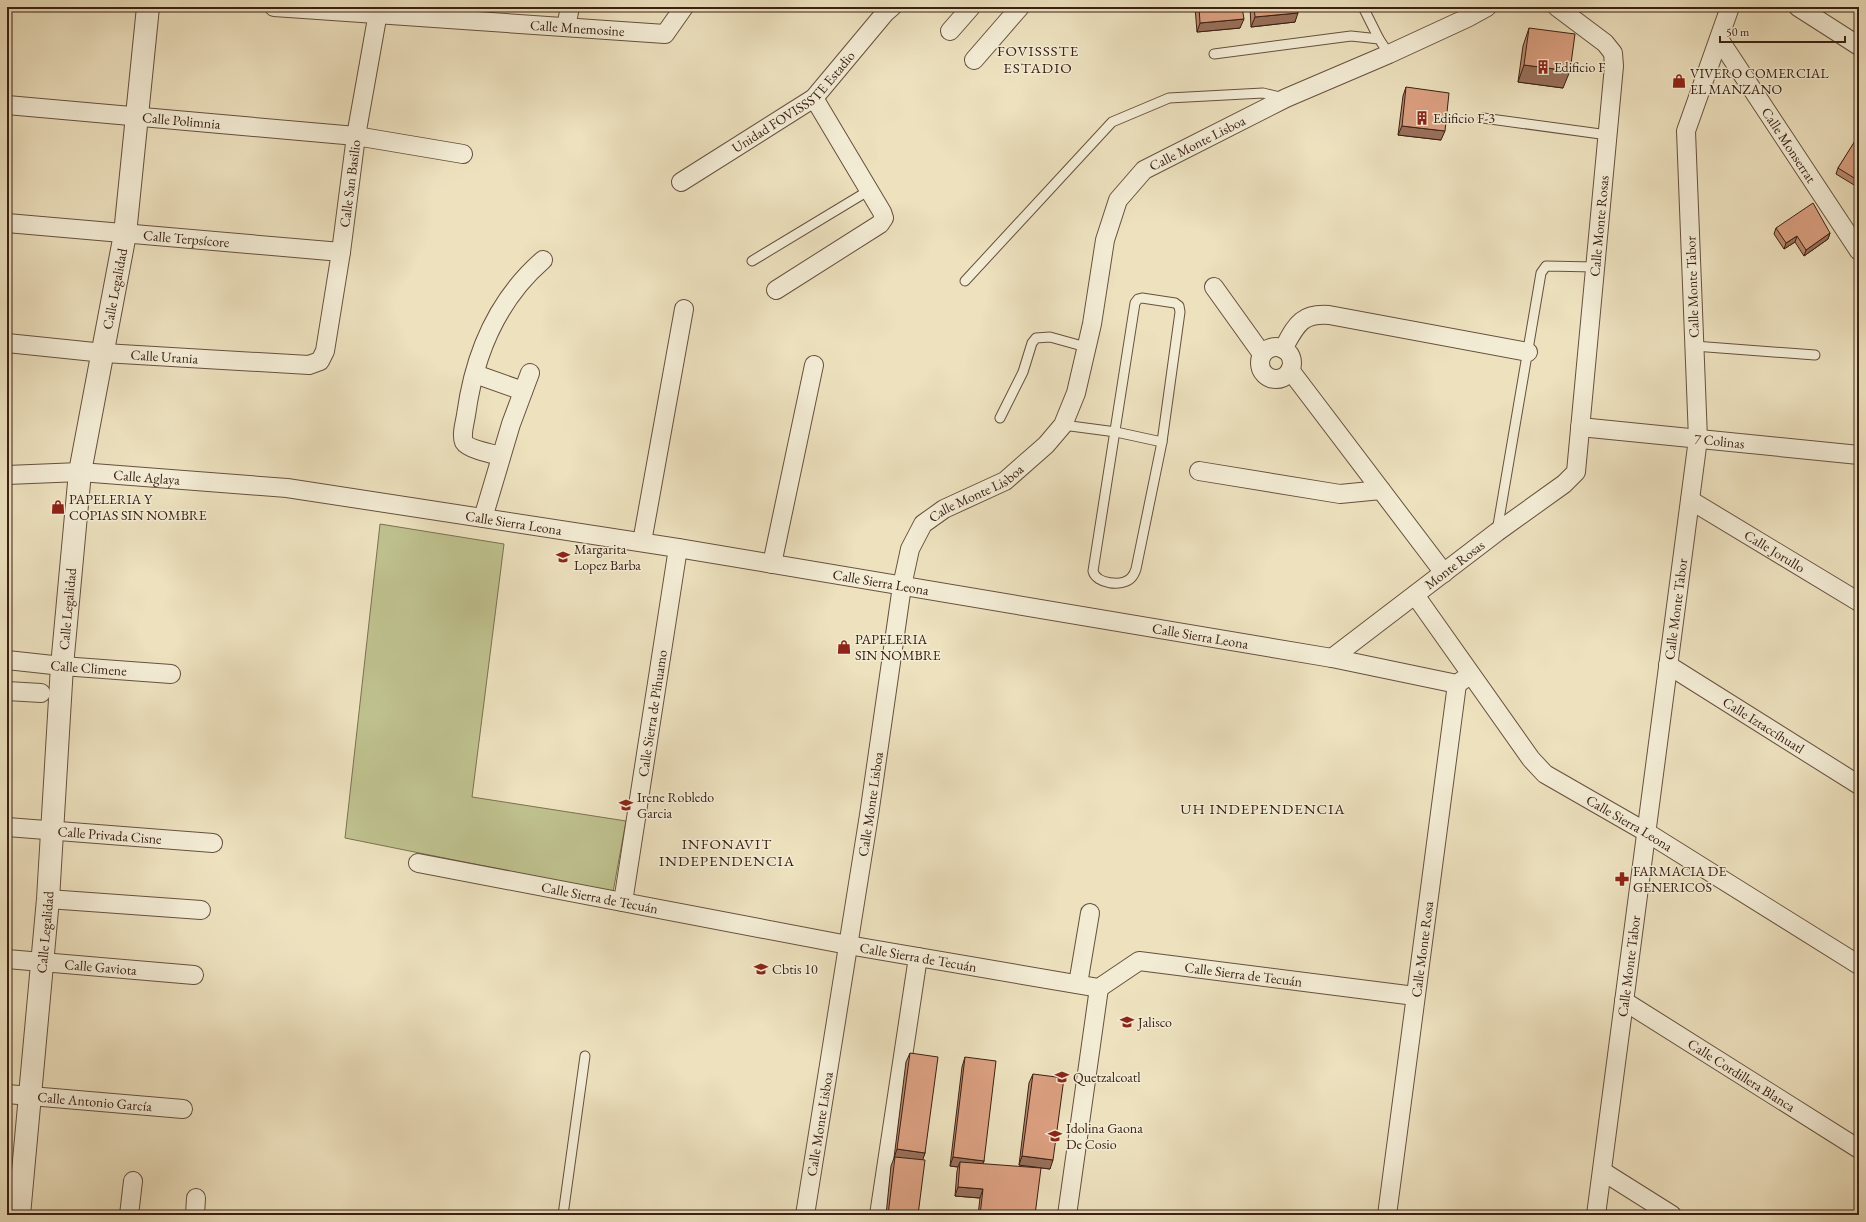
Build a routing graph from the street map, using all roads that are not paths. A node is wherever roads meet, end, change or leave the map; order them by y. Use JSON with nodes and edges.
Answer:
{"nodes":[{"id":1,"x":148,"y":7,"type":"edge"},
{"id":2,"x":274,"y":7,"type":"edge"},
{"id":3,"x":570,"y":7,"type":"edge"},
{"id":4,"x":684,"y":7,"type":"edge"},
{"id":5,"x":892,"y":7,"type":"edge"},
{"id":6,"x":971,"y":7,"type":"edge"},
{"id":7,"x":1363,"y":7,"type":"edge"},
{"id":8,"x":1487,"y":7,"type":"edge"},
{"id":9,"x":1557,"y":7,"type":"edge"},
{"id":10,"x":1730,"y":7,"type":"edge"},
{"id":11,"x":1798,"y":7,"type":"edge"},
{"id":12,"x":1012,"y":10,"type":"edge"},
{"id":13,"x":379,"y":11,"type":"edge"},
{"id":14,"x":566,"y":27,"type":"junction"},
{"id":15,"x":950,"y":31,"type":"dead end"},
{"id":16,"x":1379,"y":39,"type":"junction"},
{"id":17,"x":1719,"y":40,"type":"junction"},
{"id":18,"x":1859,"y":46,"type":"edge"},
{"id":19,"x":1214,"y":54,"type":"dead end"},
{"id":20,"x":1388,"y":54,"type":"junction"},
{"id":21,"x":974,"y":60,"type":"dead end"},
{"id":22,"x":814,"y":98,"type":"junction"},
{"id":23,"x":1286,"y":98,"type":"junction"},
{"id":24,"x":7,"y":105,"type":"edge"},
{"id":25,"x":137,"y":115,"type":"junction"},
{"id":26,"x":1483,"y":118,"type":"dead end"},
{"id":27,"x":1608,"y":135,"type":"junction"},
{"id":28,"x":356,"y":136,"type":"junction"},
{"id":29,"x":463,"y":154,"type":"dead end"},
{"id":30,"x":681,"y":182,"type":"dead end"},
{"id":31,"x":868,"y":191,"type":"junction"},
{"id":32,"x":7,"y":223,"type":"edge"},
{"id":33,"x":125,"y":234,"type":"junction"},
{"id":34,"x":1859,"y":251,"type":"edge"},
{"id":35,"x":341,"y":252,"type":"junction"},
{"id":36,"x":543,"y":260,"type":"dead end"},
{"id":37,"x":752,"y":261,"type":"dead end"},
{"id":38,"x":1595,"y":267,"type":"junction"},
{"id":39,"x":965,"y":281,"type":"dead end"},
{"id":40,"x":1214,"y":287,"type":"dead end"},
{"id":41,"x":776,"y":290,"type":"dead end"},
{"id":42,"x":684,"y":309,"type":"dead end"},
{"id":43,"x":7,"y":344,"type":"edge"},
{"id":44,"x":1694,"y":346,"type":"junction"},
{"id":45,"x":1086,"y":347,"type":"junction"},
{"id":46,"x":1283,"y":349,"type":"junction"},
{"id":47,"x":1528,"y":352,"type":"junction"},
{"id":48,"x":104,"y":353,"type":"junction"},
{"id":49,"x":1262,"y":354,"type":"junction"},
{"id":50,"x":1815,"y":355,"type":"dead end"},
{"id":51,"x":320,"y":361,"type":"joint"},
{"id":52,"x":814,"y":365,"type":"dead end"},
{"id":53,"x":1290,"y":370,"type":"junction"},
{"id":54,"x":530,"y":373,"type":"dead end"},
{"id":55,"x":475,"y":374,"type":"junction"},
{"id":56,"x":523,"y":391,"type":"junction"},
{"id":57,"x":1000,"y":418,"type":"dead end"},
{"id":58,"x":1064,"y":425,"type":"junction"},
{"id":59,"x":1580,"y":428,"type":"junction"},
{"id":60,"x":1116,"y":432,"type":"junction"},
{"id":61,"x":1698,"y":439,"type":"junction"},
{"id":62,"x":1162,"y":442,"type":"junction"},
{"id":63,"x":1859,"y":455,"type":"edge"},
{"id":64,"x":501,"y":456,"type":"junction"},
{"id":65,"x":1199,"y":471,"type":"dead end"},
{"id":66,"x":80,"y":472,"type":"junction"},
{"id":67,"x":1576,"y":472,"type":"joint"},
{"id":68,"x":7,"y":475,"type":"edge"},
{"id":69,"x":286,"y":488,"type":"joint"},
{"id":70,"x":1381,"y":490,"type":"junction"},
{"id":71,"x":1690,"y":500,"type":"junction"},
{"id":72,"x":482,"y":518,"type":"junction"},
{"id":73,"x":1497,"y":532,"type":"junction"},
{"id":74,"x":642,"y":542,"type":"junction"},
{"id":75,"x":678,"y":548,"type":"junction"},
{"id":76,"x":772,"y":564,"type":"junction"},
{"id":77,"x":1444,"y":573,"type":"junction"},
{"id":78,"x":902,"y":586,"type":"junction"},
{"id":79,"x":1415,"y":595,"type":"junction"},
{"id":80,"x":1859,"y":602,"type":"edge"},
{"id":81,"x":1332,"y":658,"type":"junction"},
{"id":82,"x":7,"y":660,"type":"edge"},
{"id":83,"x":1668,"y":665,"type":"junction"},
{"id":84,"x":62,"y":666,"type":"junction"},
{"id":85,"x":171,"y":674,"type":"dead end"},
{"id":86,"x":1464,"y":679,"type":"junction"},
{"id":87,"x":7,"y":691,"type":"edge"},
{"id":88,"x":40,"y":693,"type":"dead end"},
{"id":89,"x":1859,"y":785,"type":"edge"},
{"id":90,"x":7,"y":827,"type":"edge"},
{"id":91,"x":53,"y":830,"type":"junction"},
{"id":92,"x":1646,"y":832,"type":"junction"},
{"id":93,"x":213,"y":844,"type":"dead end"},
{"id":94,"x":418,"y":863,"type":"dead end"},
{"id":95,"x":48,"y":899,"type":"junction"},
{"id":96,"x":623,"y":902,"type":"junction"},
{"id":97,"x":200,"y":910,"type":"dead end"},
{"id":98,"x":1090,"y":913,"type":"dead end"},
{"id":99,"x":848,"y":945,"type":"junction"},
{"id":100,"x":918,"y":957,"type":"junction"},
{"id":101,"x":7,"y":959,"type":"edge"},
{"id":102,"x":43,"y":962,"type":"junction"},
{"id":103,"x":1859,"y":965,"type":"edge"},
{"id":104,"x":194,"y":975,"type":"dead end"},
{"id":105,"x":1078,"y":984,"type":"junction"},
{"id":106,"x":1099,"y":988,"type":"junction"},
{"id":107,"x":1415,"y":996,"type":"junction"},
{"id":108,"x":1624,"y":1001,"type":"junction"},
{"id":109,"x":585,"y":1056,"type":"dead end"},
{"id":110,"x":7,"y":1094,"type":"edge"},
{"id":111,"x":31,"y":1096,"type":"junction"},
{"id":112,"x":183,"y":1109,"type":"dead end"},
{"id":113,"x":1859,"y":1149,"type":"edge"},
{"id":114,"x":1602,"y":1171,"type":"junction"},
{"id":115,"x":133,"y":1181,"type":"dead end"},
{"id":116,"x":7,"y":1214,"type":"edge"},
{"id":117,"x":19,"y":1215,"type":"edge"},
{"id":118,"x":129,"y":1215,"type":"edge"},
{"id":119,"x":563,"y":1215,"type":"edge"},
{"id":120,"x":805,"y":1215,"type":"edge"},
{"id":121,"x":879,"y":1215,"type":"edge"},
{"id":122,"x":1067,"y":1215,"type":"edge"},
{"id":123,"x":1386,"y":1215,"type":"edge"},
{"id":124,"x":1596,"y":1215,"type":"edge"},
{"id":125,"x":1672,"y":1215,"type":"edge"}],
"edges":[{"from":1,"to":25,"type":"street","name":"Calle Legalidad"},
{"from":2,"to":13,"type":"street","name":"Calle Mnemosine"},
{"from":3,"to":14,"type":"street"},
{"from":4,"to":14,"type":"street","name":"Calle Mnemosine"},
{"from":5,"to":22,"type":"street","name":"Unidad FOVISSSTE Estadio"},
{"from":6,"to":15,"type":"street"},
{"from":7,"to":16,"type":"lane"},
{"from":8,"to":20,"type":"street","name":"Calle Monte Lisboa"},
{"from":9,"to":27,"type":"street","name":"Calle Monte Rosas"},
{"from":10,"to":17,"type":"street","name":"Calle Monte Tabor"},
{"from":11,"to":18,"type":"street"},
{"from":12,"to":21,"type":"street"},
{"from":13,"to":14,"type":"street","name":"Calle Mnemosine"},
{"from":13,"to":28,"type":"street","name":"Calle San Basilio"},
{"from":16,"to":19,"type":"lane"},
{"from":16,"to":20,"type":"lane"},
{"from":17,"to":34,"type":"street","name":"Calle Monserrat"},
{"from":17,"to":44,"type":"street","name":"Calle Monte Tabor"},
{"from":20,"to":23,"type":"street","name":"Calle Monte Lisboa"},
{"from":22,"to":30,"type":"street","name":"Unidad FOVISSSTE Estadio"},
{"from":22,"to":31,"type":"street"},
{"from":23,"to":39,"type":"lane"},
{"from":23,"to":45,"type":"street","name":"Calle Monte Lisboa"},
{"from":24,"to":25,"type":"street","name":"Calle Polimnia"},
{"from":25,"to":28,"type":"street","name":"Calle Polimnia"},
{"from":25,"to":33,"type":"street","name":"Calle Legalidad"},
{"from":26,"to":27,"type":"lane"},
{"from":27,"to":38,"type":"street","name":"Calle Monte Rosas"},
{"from":28,"to":29,"type":"street","name":"Calle Polimnia"},
{"from":28,"to":35,"type":"street","name":"Calle San Basilio"},
{"from":31,"to":37,"type":"lane"},
{"from":31,"to":41,"type":"street"},
{"from":32,"to":33,"type":"street","name":"Calle Terpsícore"},
{"from":33,"to":35,"type":"street","name":"Calle Terpsícore"},
{"from":33,"to":48,"type":"street","name":"Calle Legalidad"},
{"from":35,"to":51,"type":"street","name":"Calle San Basilio"},
{"from":36,"to":55,"type":"street"},
{"from":38,"to":47,"type":"lane"},
{"from":38,"to":59,"type":"street","name":"Calle Monte Rosas"},
{"from":40,"to":49,"type":"street"},
{"from":42,"to":74,"type":"street"},
{"from":43,"to":48,"type":"street","name":"Calle Urania"},
{"from":44,"to":50,"type":"lane"},
{"from":44,"to":61,"type":"street","name":"Calle Monte Tabor"},
{"from":45,"to":57,"type":"lane"},
{"from":45,"to":58,"type":"street","name":"Calle Monte Lisboa"},
{"from":46,"to":47,"type":"street"},
{"from":46,"to":49,"type":"street"},
{"from":46,"to":53,"type":"street"},
{"from":47,"to":73,"type":"lane"},
{"from":48,"to":51,"type":"street","name":"Calle Urania"},
{"from":48,"to":66,"type":"street","name":"Calle Legalidad"},
{"from":49,"to":53,"type":"street"},
{"from":52,"to":76,"type":"street"},
{"from":53,"to":70,"type":"street"},
{"from":54,"to":56,"type":"street"},
{"from":55,"to":56,"type":"street"},
{"from":55,"to":64,"type":"street"},
{"from":56,"to":64,"type":"street"},
{"from":58,"to":60,"type":"lane"},
{"from":58,"to":78,"type":"street","name":"Calle Monte Lisboa"},
{"from":59,"to":61,"type":"street","name":"7 Colinas"},
{"from":59,"to":67,"type":"street","name":"Calle Monte Rosas"},
{"from":60,"to":62,"type":"lane"},
{"from":60,"to":62,"type":"lane"},
{"from":60,"to":62,"type":"lane"},
{"from":61,"to":63,"type":"street","name":"7 Colinas"},
{"from":61,"to":71,"type":"street","name":"Calle Monte Tabor"},
{"from":64,"to":72,"type":"street"},
{"from":65,"to":70,"type":"street"},
{"from":66,"to":68,"type":"street","name":"Calle Aglaya"},
{"from":66,"to":69,"type":"street","name":"Calle Aglaya"},
{"from":66,"to":84,"type":"street","name":"Calle Legalidad"},
{"from":67,"to":73,"type":"street","name":"Monte Rosas"},
{"from":69,"to":72,"type":"street","name":"Calle Sierra Leona"},
{"from":70,"to":77,"type":"street"},
{"from":71,"to":80,"type":"street","name":"Calle Jorullo"},
{"from":71,"to":83,"type":"street","name":"Calle Monte Tabor"},
{"from":72,"to":74,"type":"street","name":"Calle Sierra Leona"},
{"from":73,"to":77,"type":"street","name":"Monte Rosas"},
{"from":74,"to":75,"type":"street","name":"Calle Sierra Leona"},
{"from":75,"to":76,"type":"street","name":"Calle Sierra Leona"},
{"from":75,"to":96,"type":"street","name":"Calle Sierra de Pihuamo"},
{"from":76,"to":78,"type":"street","name":"Calle Sierra Leona"},
{"from":77,"to":79,"type":"street","name":"Monte Rosas"},
{"from":78,"to":81,"type":"street","name":"Calle Sierra Leona"},
{"from":78,"to":99,"type":"street","name":"Calle Monte Lisboa"},
{"from":79,"to":81,"type":"street","name":"Monte Rosas"},
{"from":79,"to":86,"type":"street","name":"Calle Sierra Leona"},
{"from":81,"to":86,"type":"street","name":"Calle Sierra Leona"},
{"from":82,"to":84,"type":"street","name":"Calle Climene"},
{"from":83,"to":89,"type":"street","name":"Calle Iztaccíhuatl"},
{"from":83,"to":92,"type":"street","name":"Calle Monte Tabor"},
{"from":84,"to":85,"type":"street","name":"Calle Climene"},
{"from":84,"to":91,"type":"street","name":"Calle Legalidad"},
{"from":86,"to":92,"type":"street","name":"Calle Sierra Leona"},
{"from":86,"to":107,"type":"street","name":"Calle Monte Rosa"},
{"from":87,"to":88,"type":"street"},
{"from":90,"to":91,"type":"street","name":"Calle Privada Cisne"},
{"from":91,"to":93,"type":"street","name":"Calle Privada Cisne"},
{"from":91,"to":95,"type":"street","name":"Calle Legalidad"},
{"from":92,"to":103,"type":"street","name":"Calle Sierra Leona"},
{"from":92,"to":108,"type":"street","name":"Calle Monte Tabor"},
{"from":94,"to":96,"type":"street","name":"Calle Sierra de Tecuán"},
{"from":95,"to":97,"type":"street"},
{"from":95,"to":102,"type":"street","name":"Calle Legalidad"},
{"from":96,"to":99,"type":"street","name":"Calle Sierra de Tecuán"},
{"from":98,"to":105,"type":"street"},
{"from":99,"to":100,"type":"street","name":"Calle Sierra de Tecuán"},
{"from":99,"to":120,"type":"street","name":"Calle Monte Lisboa"},
{"from":100,"to":105,"type":"street","name":"Calle Sierra de Tecuán"},
{"from":100,"to":121,"type":"street"},
{"from":101,"to":102,"type":"street","name":"Calle Gaviota"},
{"from":102,"to":104,"type":"street","name":"Calle Gaviota"},
{"from":102,"to":111,"type":"street","name":"Calle Legalidad"},
{"from":105,"to":106,"type":"street","name":"Calle Sierra de Tecuán"},
{"from":106,"to":107,"type":"street","name":"Calle Sierra de Tecuán"},
{"from":106,"to":122,"type":"street"},
{"from":107,"to":123,"type":"street","name":"Calle Monte Rosa"},
{"from":108,"to":113,"type":"street","name":"Calle Cordillera Blanca"},
{"from":108,"to":114,"type":"street","name":"Calle Monte Tabor"},
{"from":109,"to":119,"type":"lane"},
{"from":110,"to":111,"type":"street","name":"Calle Antonio García"},
{"from":111,"to":112,"type":"street","name":"Calle Antonio García"},
{"from":111,"to":117,"type":"street","name":"Calle Legalidad"},
{"from":114,"to":124,"type":"street","name":"Calle Monte Tabor"},
{"from":114,"to":125,"type":"street"},
{"from":115,"to":118,"type":"street"},
{"from":116,"to":117,"type":"street"}]}
